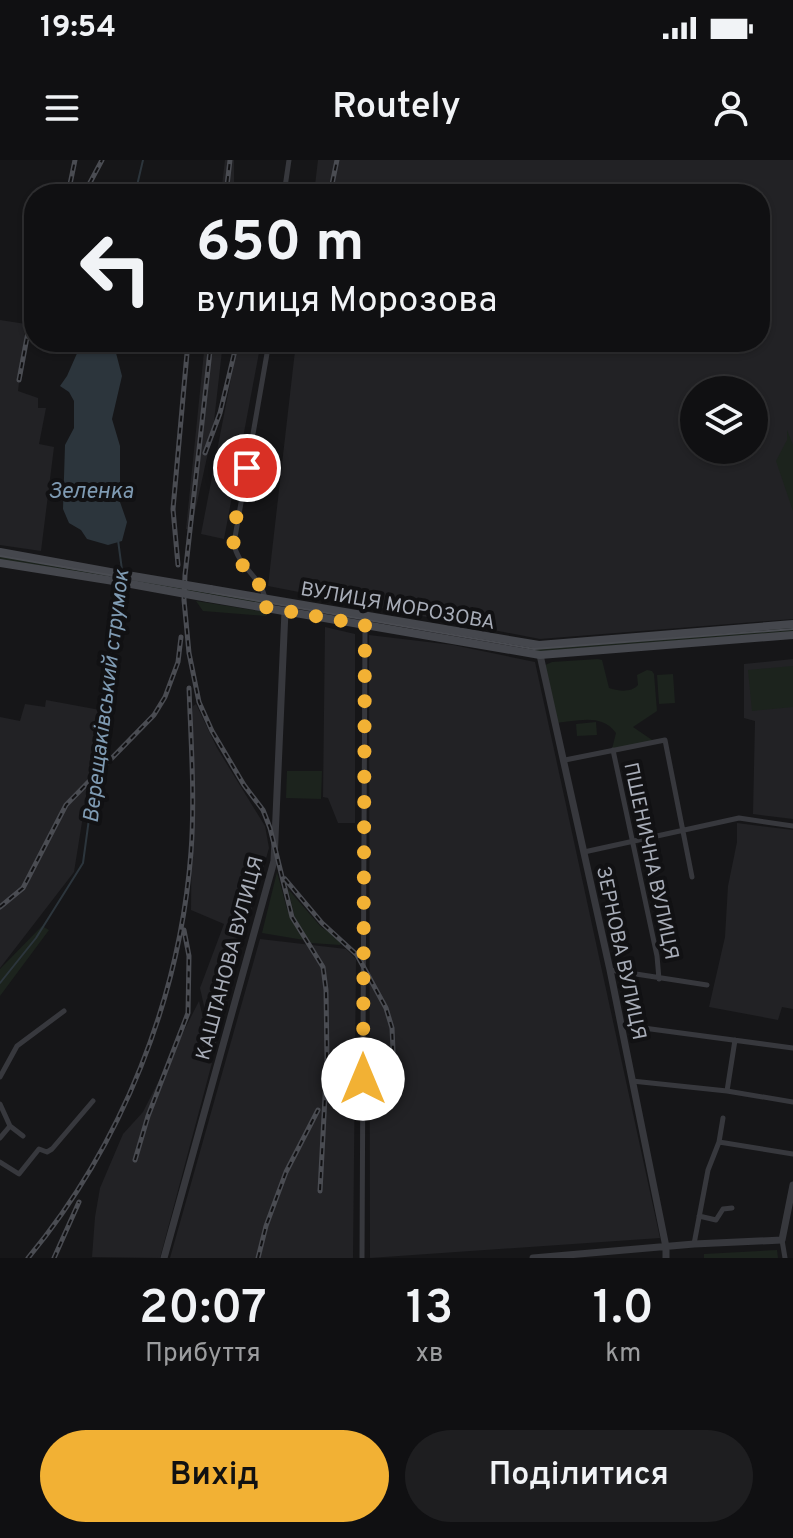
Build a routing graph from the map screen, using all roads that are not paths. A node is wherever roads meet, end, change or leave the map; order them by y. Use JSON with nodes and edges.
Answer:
{"nodes":[{"id":1,"x":289,"y":160,"type":"edge"},
{"id":2,"x":285,"y":184,"type":"edge"},
{"id":3,"x":267,"y":352,"type":"edge"},
{"id":4,"x":0,"y":552,"type":"edge"},
{"id":5,"x":0,"y":563,"type":"edge"},
{"id":6,"x":121,"y":578,"type":"junction"},
{"id":7,"x":265,"y":602,"type":"junction"},
{"id":8,"x":285,"y":611,"type":"junction"},
{"id":9,"x":407,"y":622,"type":"junction"},
{"id":10,"x":793,"y":624,"type":"edge"},
{"id":11,"x":365,"y":625,"type":"junction"},
{"id":12,"x":406,"y":632,"type":"junction"},
{"id":13,"x":793,"y":635,"type":"edge"},
{"id":14,"x":524,"y":648,"type":"junction"},
{"id":15,"x":540,"y":655,"type":"junction"},
{"id":16,"x":613,"y":750,"type":"junction"},
{"id":17,"x":565,"y":760,"type":"junction"},
{"id":18,"x":793,"y":826,"type":"edge"},
{"id":19,"x":683,"y":831,"type":"junction"},
{"id":20,"x":632,"y":842,"type":"junction"},
{"id":21,"x":584,"y":852,"type":"junction"},
{"id":22,"x":692,"y":877,"type":"dead end"},
{"id":23,"x":610,"y":970,"type":"junction"},
{"id":24,"x":659,"y":979,"type":"junction"},
{"id":25,"x":707,"y":985,"type":"dead end"},
{"id":26,"x":64,"y":1011,"type":"dead end"},
{"id":27,"x":621,"y":1025,"type":"junction"},
{"id":28,"x":735,"y":1040,"type":"junction"},
{"id":29,"x":793,"y":1048,"type":"edge"},
{"id":30,"x":0,"y":1077,"type":"edge"},
{"id":31,"x":631,"y":1081,"type":"junction"},
{"id":32,"x":727,"y":1091,"type":"junction"},
{"id":33,"x":93,"y":1101,"type":"dead end"},
{"id":34,"x":793,"y":1102,"type":"edge"},
{"id":35,"x":0,"y":1104,"type":"edge"},
{"id":36,"x":723,"y":1118,"type":"dead end"},
{"id":37,"x":10,"y":1126,"type":"junction"},
{"id":38,"x":23,"y":1136,"type":"dead end"},
{"id":39,"x":0,"y":1138,"type":"edge"},
{"id":40,"x":719,"y":1142,"type":"junction"},
{"id":41,"x":793,"y":1154,"type":"edge"},
{"id":42,"x":0,"y":1162,"type":"edge"},
{"id":43,"x":793,"y":1185,"type":"edge"},
{"id":44,"x":732,"y":1208,"type":"dead end"},
{"id":45,"x":699,"y":1216,"type":"junction"},
{"id":46,"x":782,"y":1240,"type":"junction"},
{"id":47,"x":694,"y":1244,"type":"junction"},
{"id":48,"x":666,"y":1247,"type":"junction"},
{"id":49,"x":164,"y":1258,"type":"edge"},
{"id":50,"x":362,"y":1258,"type":"edge"},
{"id":51,"x":533,"y":1258,"type":"edge"},
{"id":52,"x":666,"y":1258,"type":"edge"},
{"id":53,"x":785,"y":1258,"type":"edge"}],
"edges":[{"from":1,"to":2,"type":"street"},
{"from":3,"to":7,"type":"street"},
{"from":4,"to":6,"type":"main road","name":"ВУЛИЦЯ МОРОЗОВА"},
{"from":5,"to":6,"type":"main road","name":"ВУЛИЦЯ МОРОЗОВА"},
{"from":6,"to":7,"type":"main road","name":"ВУЛИЦЯ МОРОЗОВА","bridge":true},
{"from":7,"to":8,"type":"main road","name":"ВУЛИЦЯ МОРОЗОВА"},
{"from":7,"to":9,"type":"main road","name":"ВУЛИЦЯ МОРОЗОВА"},
{"from":8,"to":11,"type":"main road","name":"ВУЛИЦЯ МОРОЗОВА"},
{"from":8,"to":49,"type":"street","name":"КАШТАНОВА ВУЛИЦЯ"},
{"from":9,"to":12,"type":"main road"},
{"from":9,"to":14,"type":"main road","name":"ВУЛИЦЯ МОРОЗОВА"},
{"from":10,"to":14,"type":"main road","name":"ВУЛИЦЯ МОРОЗОВА"},
{"from":11,"to":12,"type":"main road","name":"ВУЛИЦЯ МОРОЗОВА"},
{"from":11,"to":50,"type":"street"},
{"from":12,"to":14,"type":"main road","name":"ВУЛИЦЯ МОРОЗОВА"},
{"from":13,"to":15,"type":"main road","name":"ВУЛИЦЯ МОРОЗОВА"},
{"from":14,"to":15,"type":"main road","name":"ВУЛИЦЯ МОРОЗОВА"},
{"from":15,"to":17,"type":"street","name":"ЗЕРНОВА ВУЛИЦЯ"},
{"from":16,"to":17,"type":"street"},
{"from":16,"to":19,"type":"street"},
{"from":16,"to":20,"type":"street","name":"ПШЕНИЧНА ВУЛИЦЯ"},
{"from":17,"to":21,"type":"street","name":"ЗЕРНОВА ВУЛИЦЯ"},
{"from":18,"to":19,"type":"street"},
{"from":19,"to":20,"type":"street"},
{"from":19,"to":22,"type":"street"},
{"from":20,"to":21,"type":"street"},
{"from":20,"to":24,"type":"street","name":"ПШЕНИЧНА ВУЛИЦЯ"},
{"from":21,"to":23,"type":"street","name":"ЗЕРНОВА ВУЛИЦЯ"},
{"from":23,"to":24,"type":"street"},
{"from":23,"to":27,"type":"street","name":"ЗЕРНОВА ВУЛИЦЯ"},
{"from":24,"to":25,"type":"street"},
{"from":26,"to":30,"type":"street"},
{"from":27,"to":28,"type":"street"},
{"from":27,"to":31,"type":"street","name":"ЗЕРНОВА ВУЛИЦЯ"},
{"from":28,"to":29,"type":"street"},
{"from":28,"to":32,"type":"street"},
{"from":31,"to":32,"type":"street"},
{"from":31,"to":48,"type":"street","name":"ЗЕРНОВА ВУЛИЦЯ"},
{"from":32,"to":34,"type":"street"},
{"from":33,"to":42,"type":"street"},
{"from":35,"to":37,"type":"street"},
{"from":36,"to":40,"type":"street"},
{"from":37,"to":38,"type":"street"},
{"from":37,"to":39,"type":"street"},
{"from":40,"to":41,"type":"street"},
{"from":40,"to":45,"type":"street"},
{"from":43,"to":46,"type":"street"},
{"from":44,"to":45,"type":"street"},
{"from":45,"to":47,"type":"street"},
{"from":46,"to":47,"type":"street"},
{"from":46,"to":53,"type":"street"},
{"from":47,"to":48,"type":"street"},
{"from":48,"to":51,"type":"street"},
{"from":48,"to":52,"type":"street","name":"ЗЕРНОВА ВУЛИЦЯ"}]}
